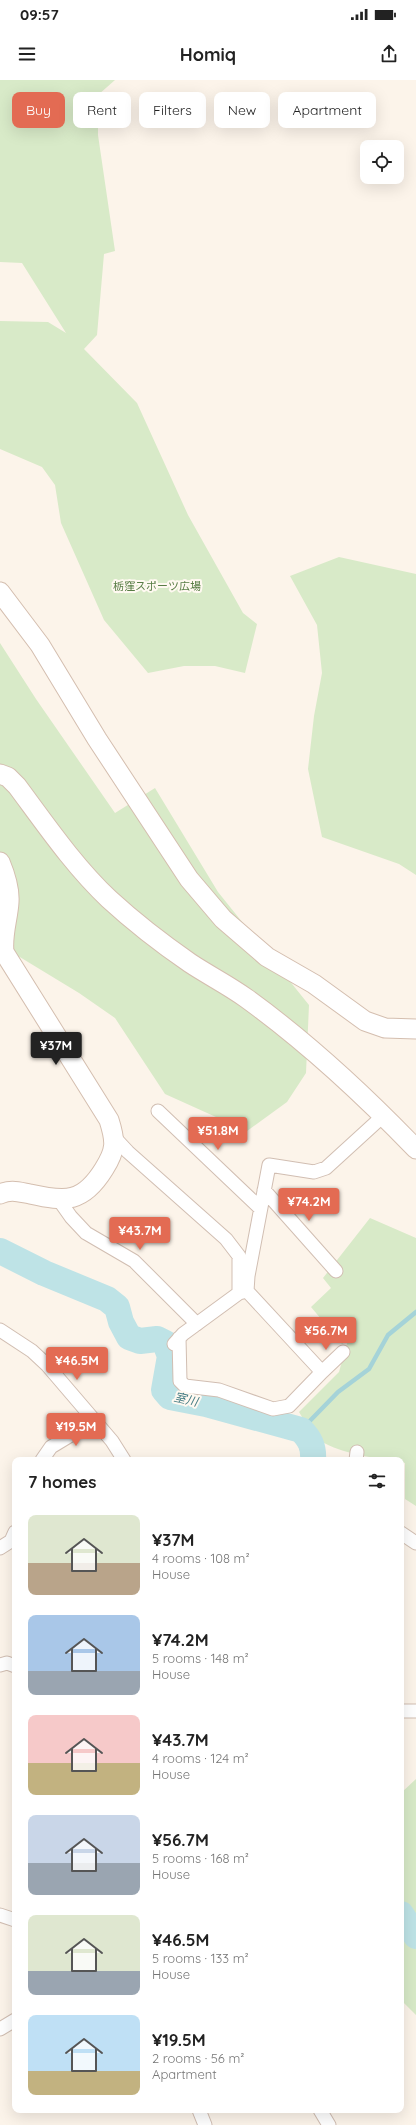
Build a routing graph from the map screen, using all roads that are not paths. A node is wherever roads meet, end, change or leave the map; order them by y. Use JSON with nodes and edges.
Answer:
{"nodes":[{"id":1,"x":0,"y":592,"type":"edge"},
{"id":2,"x":0,"y":774,"type":"edge"},
{"id":3,"x":0,"y":862,"type":"edge"},
{"id":4,"x":416,"y":1029,"type":"edge"},
{"id":5,"x":158,"y":1111,"type":"dead end"},
{"id":6,"x":383,"y":1116,"type":"junction"},
{"id":7,"x":114,"y":1137,"type":"junction"},
{"id":8,"x":416,"y":1149,"type":"edge"},
{"id":9,"x":264,"y":1190,"type":"junction"},
{"id":10,"x":0,"y":1194,"type":"edge"},
{"id":11,"x":59,"y":1200,"type":"junction"},
{"id":12,"x":260,"y":1208,"type":"junction"},
{"id":13,"x":336,"y":1271,"type":"dead end"},
{"id":14,"x":243,"y":1292,"type":"junction"},
{"id":15,"x":197,"y":1324,"type":"junction"},
{"id":16,"x":0,"y":1330,"type":"edge"},
{"id":17,"x":343,"y":1352,"type":"dead end"},
{"id":18,"x":322,"y":1372,"type":"junction"},
{"id":19,"x":94,"y":1421,"type":"junction"},
{"id":20,"x":44,"y":1457,"type":"edge"},
{"id":21,"x":122,"y":1457,"type":"edge"},
{"id":22,"x":404,"y":1535,"type":"edge"},
{"id":23,"x":12,"y":1539,"type":"edge"},
{"id":24,"x":416,"y":1543,"type":"edge"},
{"id":25,"x":0,"y":1548,"type":"edge"},
{"id":26,"x":0,"y":1665,"type":"edge"},
{"id":27,"x":12,"y":1665,"type":"edge"},
{"id":28,"x":404,"y":1711,"type":"edge"},
{"id":29,"x":416,"y":1711,"type":"edge"},
{"id":30,"x":0,"y":1915,"type":"edge"},
{"id":31,"x":12,"y":1919,"type":"edge"},
{"id":32,"x":12,"y":2022,"type":"edge"},
{"id":33,"x":0,"y":2029,"type":"edge"},
{"id":34,"x":200,"y":2113,"type":"edge"},
{"id":35,"x":322,"y":2113,"type":"edge"},
{"id":36,"x":205,"y":2125,"type":"edge"},
{"id":37,"x":329,"y":2125,"type":"edge"}],
"edges":[{"from":1,"to":4,"type":"street"},
{"from":2,"to":6,"type":"street"},
{"from":3,"to":7,"type":"street"},
{"from":5,"to":12,"type":"street"},
{"from":6,"to":8,"type":"street"},
{"from":6,"to":9,"type":"street"},
{"from":7,"to":11,"type":"street"},
{"from":7,"to":14,"type":"street"},
{"from":9,"to":12,"type":"street"},
{"from":9,"to":13,"type":"street"},
{"from":10,"to":11,"type":"street"},
{"from":11,"to":15,"type":"street"},
{"from":12,"to":14,"type":"street"},
{"from":14,"to":15,"type":"street"},
{"from":14,"to":18,"type":"street"},
{"from":15,"to":18,"type":"street"},
{"from":16,"to":19,"type":"street"},
{"from":17,"to":18,"type":"street"},
{"from":19,"to":20,"type":"street"},
{"from":19,"to":21,"type":"street"},
{"from":22,"to":24,"type":"street"},
{"from":23,"to":25,"type":"street"},
{"from":26,"to":27,"type":"street"},
{"from":28,"to":29,"type":"street"},
{"from":30,"to":31,"type":"street"},
{"from":32,"to":33,"type":"street"},
{"from":34,"to":36,"type":"street"},
{"from":35,"to":37,"type":"street"}]}
